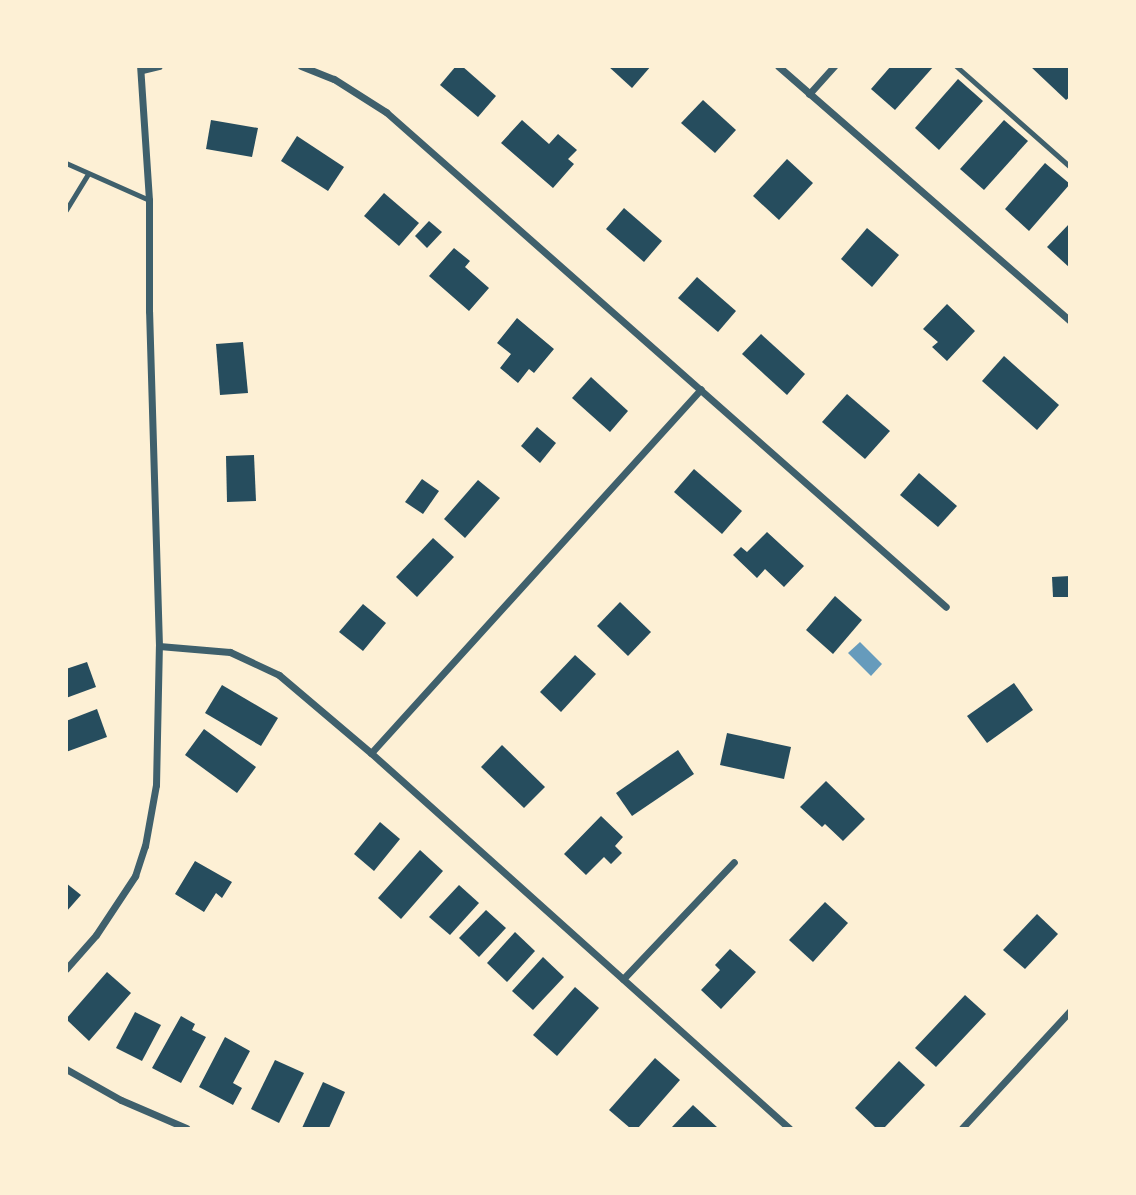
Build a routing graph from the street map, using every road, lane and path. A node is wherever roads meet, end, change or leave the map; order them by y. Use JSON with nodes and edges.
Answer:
{"nodes":[{"id":1,"x":159,"y":66,"type":"edge"},
{"id":2,"x":301,"y":66,"type":"edge"},
{"id":3,"x":778,"y":66,"type":"edge"},
{"id":4,"x":834,"y":66,"type":"edge"},
{"id":5,"x":956,"y":66,"type":"edge"},
{"id":6,"x":141,"y":68,"type":"edge"},
{"id":7,"x":809,"y":93,"type":"junction"},
{"id":8,"x":66,"y":163,"type":"edge"},
{"id":9,"x":1069,"y":167,"type":"edge"},
{"id":10,"x":88,"y":174,"type":"junction"},
{"id":11,"x":149,"y":200,"type":"junction"},
{"id":12,"x":66,"y":210,"type":"edge"},
{"id":13,"x":1069,"y":321,"type":"edge"},
{"id":14,"x":701,"y":389,"type":"junction"},
{"id":15,"x":946,"y":607,"type":"dead end"},
{"id":16,"x":159,"y":646,"type":"junction"},
{"id":17,"x":371,"y":753,"type":"junction"},
{"id":18,"x":734,"y":862,"type":"dead end"},
{"id":19,"x":66,"y":969,"type":"edge"},
{"id":20,"x":623,"y":979,"type":"junction"},
{"id":21,"x":1069,"y":1011,"type":"edge"},
{"id":22,"x":66,"y":1069,"type":"edge"},
{"id":23,"x":186,"y":1129,"type":"edge"},
{"id":24,"x":789,"y":1129,"type":"edge"},
{"id":25,"x":962,"y":1129,"type":"edge"}],
"edges":[{"from":1,"to":6,"type":"street"},
{"from":2,"to":14,"type":"street"},
{"from":3,"to":7,"type":"street"},
{"from":4,"to":7,"type":"street"},
{"from":5,"to":9,"type":"lane"},
{"from":6,"to":11,"type":"street"},
{"from":7,"to":13,"type":"street"},
{"from":8,"to":10,"type":"lane"},
{"from":10,"to":11,"type":"lane"},
{"from":10,"to":12,"type":"lane"},
{"from":11,"to":16,"type":"street"},
{"from":14,"to":15,"type":"street"},
{"from":14,"to":17,"type":"street"},
{"from":16,"to":17,"type":"street"},
{"from":16,"to":19,"type":"street"},
{"from":17,"to":20,"type":"street"},
{"from":18,"to":20,"type":"street"},
{"from":20,"to":24,"type":"street"},
{"from":21,"to":25,"type":"street"},
{"from":22,"to":23,"type":"street"}]}
